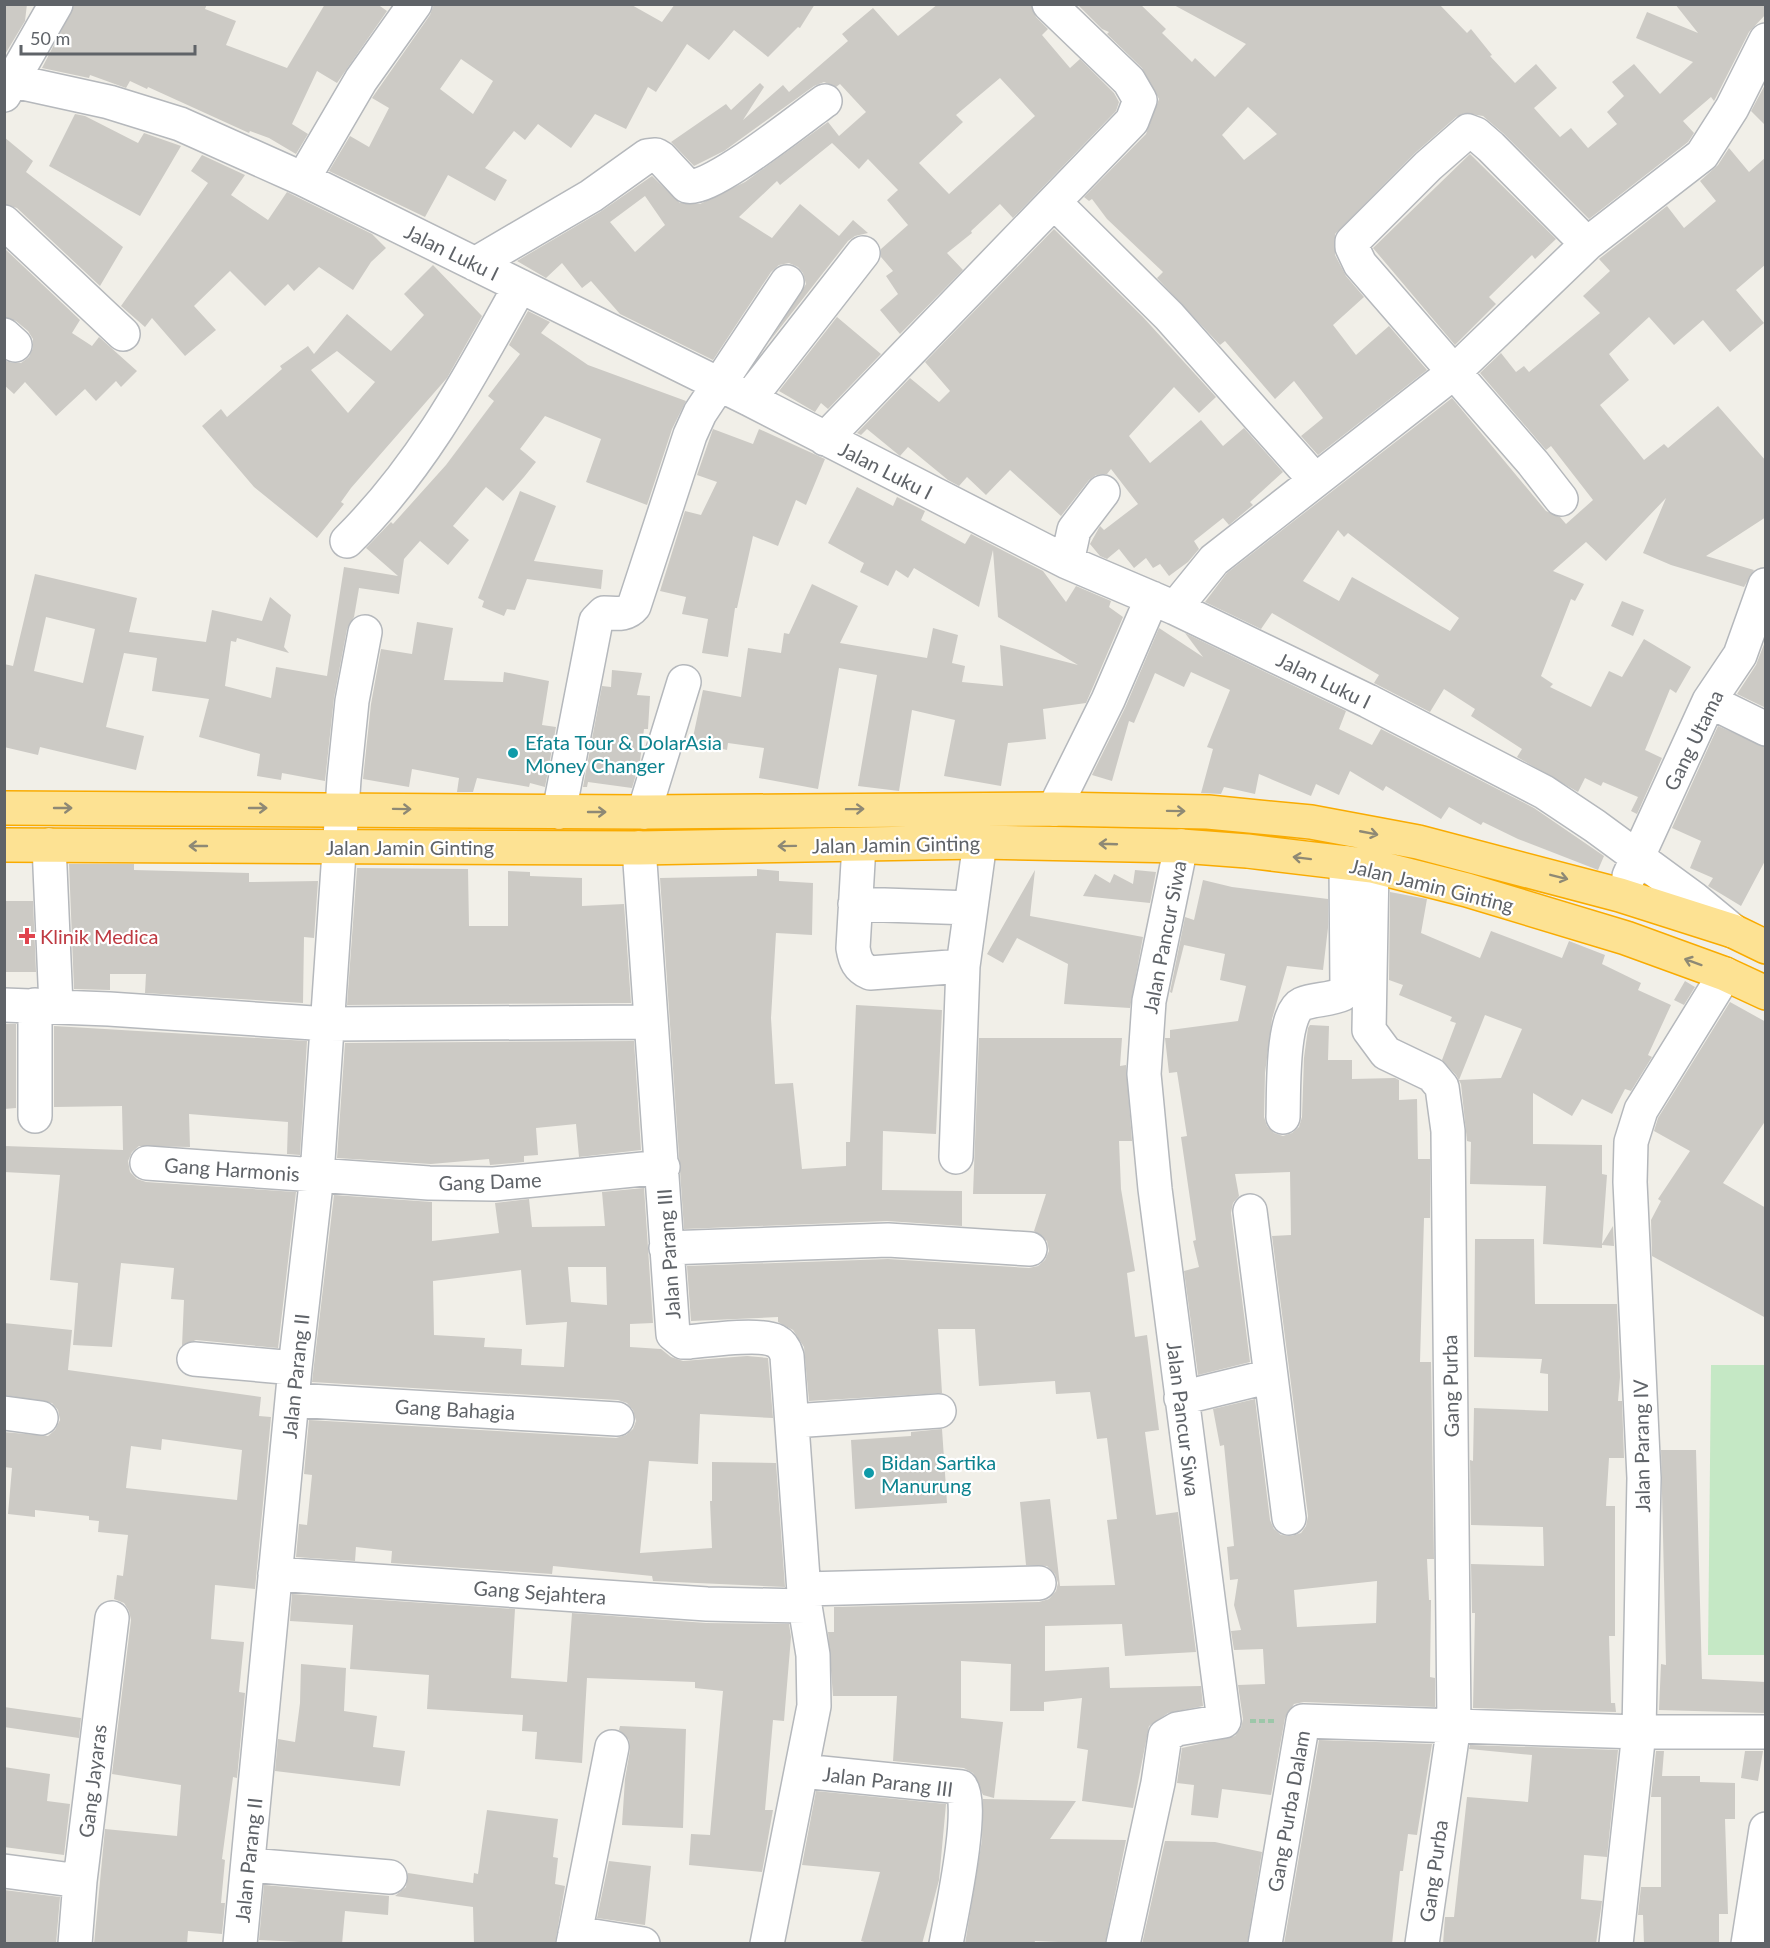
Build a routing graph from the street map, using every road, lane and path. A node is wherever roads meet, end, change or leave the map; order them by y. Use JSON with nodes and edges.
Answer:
{"nodes":[{"id":1,"x":56,"y":4,"type":"edge"},
{"id":2,"x":1049,"y":4,"type":"edge"},
{"id":3,"x":411,"y":6,"type":"edge"},
{"id":4,"x":1766,"y":40,"type":"edge"},
{"id":5,"x":8,"y":85,"type":"edge"},
{"id":6,"x":825,"y":101,"type":"dead end"},
{"id":7,"x":303,"y":179,"type":"junction"},
{"id":8,"x":1054,"y":202,"type":"junction"},
{"id":9,"x":4,"y":222,"type":"edge"},
{"id":10,"x":1587,"y":244,"type":"junction"},
{"id":11,"x":863,"y":253,"type":"dead end"},
{"id":12,"x":475,"y":264,"type":"junction"},
{"id":13,"x":787,"y":282,"type":"dead end"},
{"id":14,"x":520,"y":286,"type":"junction"},
{"id":15,"x":123,"y":334,"type":"dead end"},
{"id":16,"x":1454,"y":372,"type":"junction"},
{"id":17,"x":716,"y":385,"type":"junction"},
{"id":18,"x":748,"y":399,"type":"junction"},
{"id":19,"x":825,"y":439,"type":"junction"},
{"id":20,"x":1315,"y":480,"type":"junction"},
{"id":21,"x":1103,"y":492,"type":"dead end"},
{"id":22,"x":1561,"y":500,"type":"dead end"},
{"id":23,"x":347,"y":541,"type":"dead end"},
{"id":24,"x":1067,"y":562,"type":"junction"},
{"id":25,"x":1765,"y":585,"type":"edge"},
{"id":26,"x":1163,"y":603,"type":"junction"},
{"id":27,"x":365,"y":632,"type":"dead end"},
{"id":28,"x":684,"y":682,"type":"dead end"},
{"id":29,"x":1709,"y":701,"type":"junction"},
{"id":30,"x":1766,"y":729,"type":"edge"},
{"id":31,"x":4,"y":808,"type":"edge"},
{"id":32,"x":344,"y":808,"type":"junction"},
{"id":33,"x":1054,"y":809,"type":"junction"},
{"id":34,"x":559,"y":812,"type":"junction"},
{"id":35,"x":644,"y":812,"type":"junction"},
{"id":36,"x":980,"y":842,"type":"junction"},
{"id":37,"x":4,"y":845,"type":"edge"},
{"id":38,"x":49,"y":845,"type":"junction"},
{"id":39,"x":858,"y":845,"type":"junction"},
{"id":40,"x":1181,"y":846,"type":"junction"},
{"id":41,"x":340,"y":847,"type":"junction"},
{"id":42,"x":639,"y":848,"type":"junction"},
{"id":43,"x":1638,"y":857,"type":"junction"},
{"id":44,"x":1359,"y":865,"type":"junction"},
{"id":45,"x":1620,"y":895,"type":"junction"},
{"id":46,"x":855,"y":904,"type":"junction"},
{"id":47,"x":971,"y":908,"type":"junction"},
{"id":48,"x":1733,"y":931,"type":"junction"},
{"id":49,"x":1766,"y":947,"type":"edge"},
{"id":50,"x":963,"y":966,"type":"junction"},
{"id":51,"x":1725,"y":974,"type":"junction"},
{"id":52,"x":1766,"y":993,"type":"edge"},
{"id":53,"x":32,"y":1005,"type":"edge"},
{"id":54,"x":650,"y":1022,"type":"junction"},
{"id":55,"x":328,"y":1024,"type":"junction"},
{"id":56,"x":35,"y":1116,"type":"dead end"},
{"id":57,"x":1283,"y":1117,"type":"dead end"},
{"id":58,"x":956,"y":1156,"type":"dead end"},
{"id":59,"x":147,"y":1163,"type":"dead end"},
{"id":60,"x":663,"y":1167,"type":"junction"},
{"id":61,"x":317,"y":1175,"type":"junction"},
{"id":62,"x":1250,"y":1211,"type":"dead end"},
{"id":63,"x":666,"y":1248,"type":"junction"},
{"id":64,"x":1030,"y":1249,"type":"dead end"},
{"id":65,"x":194,"y":1359,"type":"dead end"},
{"id":66,"x":1271,"y":1376,"type":"junction"},
{"id":67,"x":294,"y":1384,"type":"junction"},
{"id":68,"x":1181,"y":1398,"type":"junction"},
{"id":69,"x":939,"y":1411,"type":"dead end"},
{"id":70,"x":4,"y":1413,"type":"edge"},
{"id":71,"x":42,"y":1418,"type":"dead end"},
{"id":72,"x":617,"y":1419,"type":"dead end"},
{"id":73,"x":793,"y":1421,"type":"junction"},
{"id":74,"x":1289,"y":1518,"type":"dead end"},
{"id":75,"x":275,"y":1574,"type":"junction"},
{"id":76,"x":1039,"y":1583,"type":"dead end"},
{"id":77,"x":804,"y":1597,"type":"junction"},
{"id":78,"x":112,"y":1618,"type":"dead end"},
{"id":79,"x":1224,"y":1721,"type":"junction"},
{"id":80,"x":1303,"y":1721,"type":"junction"},
{"id":81,"x":1454,"y":1725,"type":"junction"},
{"id":82,"x":1639,"y":1732,"type":"junction"},
{"id":83,"x":1766,"y":1732,"type":"edge"},
{"id":84,"x":612,"y":1747,"type":"dead end"},
{"id":85,"x":801,"y":1775,"type":"junction"},
{"id":86,"x":1766,"y":1829,"type":"edge"},
{"id":87,"x":249,"y":1865,"type":"junction"},
{"id":88,"x":4,"y":1871,"type":"edge"},
{"id":89,"x":390,"y":1876,"type":"dead end"},
{"id":90,"x":80,"y":1881,"type":"junction"},
{"id":91,"x":574,"y":1938,"type":"edge"},
{"id":92,"x":75,"y":1944,"type":"edge"},
{"id":93,"x":240,"y":1944,"type":"edge"},
{"id":94,"x":643,"y":1944,"type":"edge"},
{"id":95,"x":767,"y":1944,"type":"edge"},
{"id":96,"x":946,"y":1944,"type":"edge"},
{"id":97,"x":1123,"y":1944,"type":"edge"},
{"id":98,"x":1265,"y":1944,"type":"edge"},
{"id":99,"x":1422,"y":1944,"type":"edge"},
{"id":100,"x":1616,"y":1944,"type":"edge"},
{"id":101,"x":1748,"y":1944,"type":"edge"}],
"edges":[{"from":1,"to":5,"type":"street"},
{"from":2,"to":8,"type":"street"},
{"from":3,"to":7,"type":"street"},
{"from":4,"to":10,"type":"street"},
{"from":5,"to":7,"type":"street","name":"Jalan Luku I"},
{"from":6,"to":12,"type":"street"},
{"from":7,"to":12,"type":"street","name":"Jalan Luku I"},
{"from":8,"to":19,"type":"street"},
{"from":8,"to":20,"type":"street"},
{"from":9,"to":15,"type":"street"},
{"from":10,"to":16,"type":"street"},
{"from":10,"to":16,"type":"street"},
{"from":11,"to":18,"type":"street"},
{"from":12,"to":14,"type":"street","name":"Jalan Luku I"},
{"from":13,"to":17,"type":"street"},
{"from":14,"to":17,"type":"street","name":"Jalan Luku I"},
{"from":14,"to":23,"type":"street"},
{"from":16,"to":20,"type":"street"},
{"from":16,"to":22,"type":"street"},
{"from":17,"to":18,"type":"street","name":"Jalan Luku I"},
{"from":17,"to":34,"type":"street"},
{"from":18,"to":19,"type":"street","name":"Jalan Luku I"},
{"from":19,"to":24,"type":"street","name":"Jalan Luku I"},
{"from":20,"to":26,"type":"street"},
{"from":21,"to":24,"type":"street"},
{"from":24,"to":26,"type":"street","name":"Jalan Luku I"},
{"from":25,"to":29,"type":"street","name":"Gang Utama"},
{"from":26,"to":33,"type":"street"},
{"from":26,"to":43,"type":"street","name":"Jalan Luku I"},
{"from":27,"to":32,"type":"street","name":"Jalan Parang II"},
{"from":28,"to":35,"type":"street"},
{"from":29,"to":30,"type":"street"},
{"from":29,"to":43,"type":"street","name":"Gang Utama"},
{"from":31,"to":32,"type":"highway","name":"Jalan Jamin Ginting","one_way":true},
{"from":32,"to":34,"type":"highway","name":"Jalan Jamin Ginting","one_way":true},
{"from":32,"to":41,"type":"street","name":"Jalan Parang II"},
{"from":35,"to":33,"type":"highway","name":"Jalan Jamin Ginting","one_way":true},
{"from":33,"to":45,"type":"highway","name":"Jalan Jamin Ginting","one_way":true},
{"from":34,"to":35,"type":"highway","name":"Jalan Jamin Ginting","one_way":true},
{"from":36,"to":39,"type":"highway","name":"Jalan Jamin Ginting"},
{"from":40,"to":36,"type":"highway","name":"Jalan Jamin Ginting","one_way":true},
{"from":36,"to":47,"type":"street"},
{"from":37,"to":38,"type":"highway","name":"Jalan Jamin Ginting"},
{"from":41,"to":38,"type":"highway","name":"Jalan Jamin Ginting","one_way":true},
{"from":38,"to":53,"type":"street"},
{"from":39,"to":42,"type":"highway","name":"Jalan Jamin Ginting","one_way":true},
{"from":39,"to":46,"type":"street"},
{"from":44,"to":40,"type":"highway","name":"Jalan Jamin Ginting","one_way":true},
{"from":40,"to":68,"type":"street","name":"Jalan Pancur Siwa"},
{"from":41,"to":42,"type":"highway","name":"Jalan Jamin Ginting"},
{"from":41,"to":55,"type":"street","name":"Jalan Parang II"},
{"from":42,"to":54,"type":"street","name":"Jalan Parang III"},
{"from":43,"to":45,"type":"street","name":"Gang Utama"},
{"from":43,"to":48,"type":"street","name":"Jalan Luku I"},
{"from":51,"to":44,"type":"highway","name":"Jalan Jamin Ginting","one_way":true},
{"from":44,"to":57,"type":"street"},
{"from":44,"to":81,"type":"street","name":"Gang Purba"},
{"from":45,"to":48,"type":"highway","name":"Jalan Jamin Ginting"},
{"from":46,"to":47,"type":"street"},
{"from":46,"to":50,"type":"street"},
{"from":47,"to":50,"type":"street"},
{"from":48,"to":49,"type":"highway","name":"Jalan Jamin Ginting"},
{"from":50,"to":58,"type":"street"},
{"from":51,"to":52,"type":"highway","name":"Jalan Jamin Ginting"},
{"from":51,"to":82,"type":"street","name":"Jalan Parang IV"},
{"from":53,"to":55,"type":"street"},
{"from":53,"to":56,"type":"street"},
{"from":54,"to":55,"type":"street"},
{"from":54,"to":60,"type":"street","name":"Jalan Parang III"},
{"from":55,"to":61,"type":"street","name":"Jalan Parang II"},
{"from":59,"to":61,"type":"street","name":"Gang Harmonis"},
{"from":60,"to":61,"type":"street","name":"Gang Dame"},
{"from":60,"to":63,"type":"street","name":"Jalan Parang III"},
{"from":61,"to":67,"type":"street","name":"Jalan Parang II"},
{"from":62,"to":66,"type":"street"},
{"from":63,"to":64,"type":"street"},
{"from":63,"to":73,"type":"street","name":"Jalan Parang III"},
{"from":65,"to":67,"type":"street","name":"Gang Bahagia"},
{"from":66,"to":68,"type":"street"},
{"from":66,"to":74,"type":"street"},
{"from":67,"to":72,"type":"street","name":"Gang Bahagia"},
{"from":67,"to":75,"type":"street","name":"Jalan Parang II"},
{"from":68,"to":79,"type":"street","name":"Jalan Pancur Siwa"},
{"from":69,"to":73,"type":"street"},
{"from":70,"to":71,"type":"street"},
{"from":73,"to":77,"type":"street","name":"Jalan Parang III"},
{"from":75,"to":77,"type":"street","name":"Gang Sejahtera"},
{"from":75,"to":87,"type":"street","name":"Jalan Parang II"},
{"from":76,"to":77,"type":"street","name":"Gang Sejahtera"},
{"from":77,"to":85,"type":"street","name":"Jalan Parang III"},
{"from":78,"to":90,"type":"street","name":"Gang Jayaras"},
{"from":79,"to":80,"type":"path"},
{"from":79,"to":97,"type":"street"},
{"from":80,"to":81,"type":"street","name":"Gang Purba Dalam"},
{"from":80,"to":98,"type":"street","name":"Gang Purba Dalam"},
{"from":81,"to":82,"type":"street","name":"Gang Purba Dalam"},
{"from":81,"to":99,"type":"street","name":"Gang Purba"},
{"from":82,"to":83,"type":"street","name":"Gang Purba Dalam"},
{"from":82,"to":100,"type":"street","name":"Jalan Parang IV"},
{"from":84,"to":91,"type":"street"},
{"from":85,"to":95,"type":"street"},
{"from":85,"to":96,"type":"street","name":"Jalan Parang III"},
{"from":86,"to":101,"type":"street"},
{"from":87,"to":89,"type":"street"},
{"from":87,"to":93,"type":"street","name":"Jalan Parang II"},
{"from":88,"to":90,"type":"street"},
{"from":90,"to":92,"type":"street","name":"Gang Jayaras"},
{"from":91,"to":94,"type":"street"}]}
